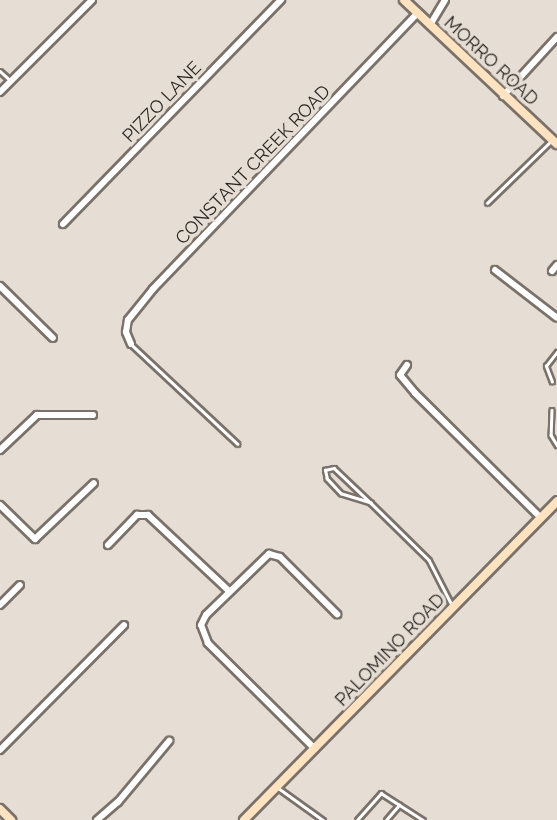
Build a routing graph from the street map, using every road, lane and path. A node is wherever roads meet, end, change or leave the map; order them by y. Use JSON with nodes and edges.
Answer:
{"nodes":[{"id":1,"x":92,"y":0,"type":"edge"},
{"id":2,"x":281,"y":0,"type":"edge"},
{"id":3,"x":404,"y":0,"type":"edge"},
{"id":4,"x":445,"y":0,"type":"edge"},
{"id":5,"x":418,"y":13,"type":"junction"},
{"id":6,"x":430,"y":25,"type":"junction"},
{"id":7,"x":557,"y":37,"type":"edge"},
{"id":8,"x":0,"y":71,"type":"edge"},
{"id":9,"x":11,"y":81,"type":"junction"},
{"id":10,"x":0,"y":92,"type":"edge"},
{"id":11,"x":503,"y":96,"type":"junction"},
{"id":12,"x":555,"y":142,"type":"edge"},
{"id":13,"x":487,"y":203,"type":"dead end"},
{"id":14,"x":63,"y":223,"type":"dead end"},
{"id":15,"x":495,"y":270,"type":"dead end"},
{"id":16,"x":0,"y":286,"type":"edge"},
{"id":17,"x":557,"y":318,"type":"edge"},
{"id":18,"x":53,"y":338,"type":"dead end"},
{"id":19,"x":131,"y":344,"type":"joint"},
{"id":20,"x":557,"y":352,"type":"edge"},
{"id":21,"x":407,"y":365,"type":"dead end"},
{"id":22,"x":552,"y":382,"type":"dead end"},
{"id":23,"x":552,"y":410,"type":"dead end"},
{"id":24,"x":93,"y":415,"type":"dead end"},
{"id":25,"x":238,"y":444,"type":"dead end"},
{"id":26,"x":557,"y":445,"type":"edge"},
{"id":27,"x":0,"y":450,"type":"edge"},
{"id":28,"x":94,"y":483,"type":"dead end"},
{"id":29,"x":557,"y":501,"type":"edge"},
{"id":30,"x":371,"y":503,"type":"junction"},
{"id":31,"x":0,"y":505,"type":"edge"},
{"id":32,"x":541,"y":518,"type":"junction"},
{"id":33,"x":108,"y":545,"type":"dead end"},
{"id":34,"x":20,"y":585,"type":"dead end"},
{"id":35,"x":229,"y":591,"type":"junction"},
{"id":36,"x":0,"y":605,"type":"edge"},
{"id":37,"x":453,"y":608,"type":"junction"},
{"id":38,"x":337,"y":614,"type":"dead end"},
{"id":39,"x":124,"y":625,"type":"dead end"},
{"id":40,"x":169,"y":741,"type":"dead end"},
{"id":41,"x":315,"y":749,"type":"junction"},
{"id":42,"x":0,"y":750,"type":"edge"},
{"id":43,"x":277,"y":787,"type":"junction"},
{"id":44,"x":399,"y":805,"type":"junction"},
{"id":45,"x":0,"y":809,"type":"edge"},
{"id":46,"x":416,"y":818,"type":"edge"},
{"id":47,"x":11,"y":820,"type":"edge"},
{"id":48,"x":97,"y":820,"type":"edge"},
{"id":49,"x":244,"y":820,"type":"edge"},
{"id":50,"x":323,"y":820,"type":"edge"},
{"id":51,"x":357,"y":820,"type":"edge"},
{"id":52,"x":386,"y":820,"type":"edge"},
{"id":53,"x":423,"y":820,"type":"edge"}],
"edges":[{"from":1,"to":9,"type":"street"},
{"from":2,"to":14,"type":"street","name":"PIZZO LANE"},
{"from":3,"to":5,"type":"street","name":"MORRO ROAD"},
{"from":4,"to":6,"type":"street"},
{"from":5,"to":6,"type":"street","name":"MORRO ROAD"},
{"from":5,"to":19,"type":"street","name":"CONSTANT CREEK ROAD"},
{"from":6,"to":11,"type":"street","name":"MORRO ROAD"},
{"from":7,"to":11,"type":"street"},
{"from":8,"to":9,"type":"lane"},
{"from":9,"to":10,"type":"street"},
{"from":11,"to":12,"type":"street","name":"MORRO ROAD"},
{"from":12,"to":13,"type":"lane"},
{"from":15,"to":17,"type":"street"},
{"from":16,"to":18,"type":"street"},
{"from":19,"to":25,"type":"lane"},
{"from":20,"to":22,"type":"lane"},
{"from":21,"to":32,"type":"street"},
{"from":23,"to":26,"type":"lane"},
{"from":24,"to":27,"type":"street"},
{"from":28,"to":31,"type":"street"},
{"from":29,"to":32,"type":"street","name":"PALOMINO ROAD"},
{"from":30,"to":30,"type":"lane"},
{"from":30,"to":37,"type":"lane"},
{"from":32,"to":37,"type":"street","name":"PALOMINO ROAD"},
{"from":33,"to":35,"type":"street"},
{"from":34,"to":36,"type":"street"},
{"from":35,"to":38,"type":"street"},
{"from":35,"to":41,"type":"street"},
{"from":37,"to":41,"type":"street","name":"PALOMINO ROAD"},
{"from":39,"to":42,"type":"street"},
{"from":40,"to":48,"type":"street"},
{"from":41,"to":43,"type":"street","name":"PALOMINO ROAD"},
{"from":43,"to":49,"type":"street","name":"PALOMINO ROAD"},
{"from":43,"to":50,"type":"lane"},
{"from":44,"to":46,"type":"lane"},
{"from":44,"to":51,"type":"lane"},
{"from":44,"to":52,"type":"lane"},
{"from":45,"to":47,"type":"street"},
{"from":46,"to":53,"type":"lane"}]}
